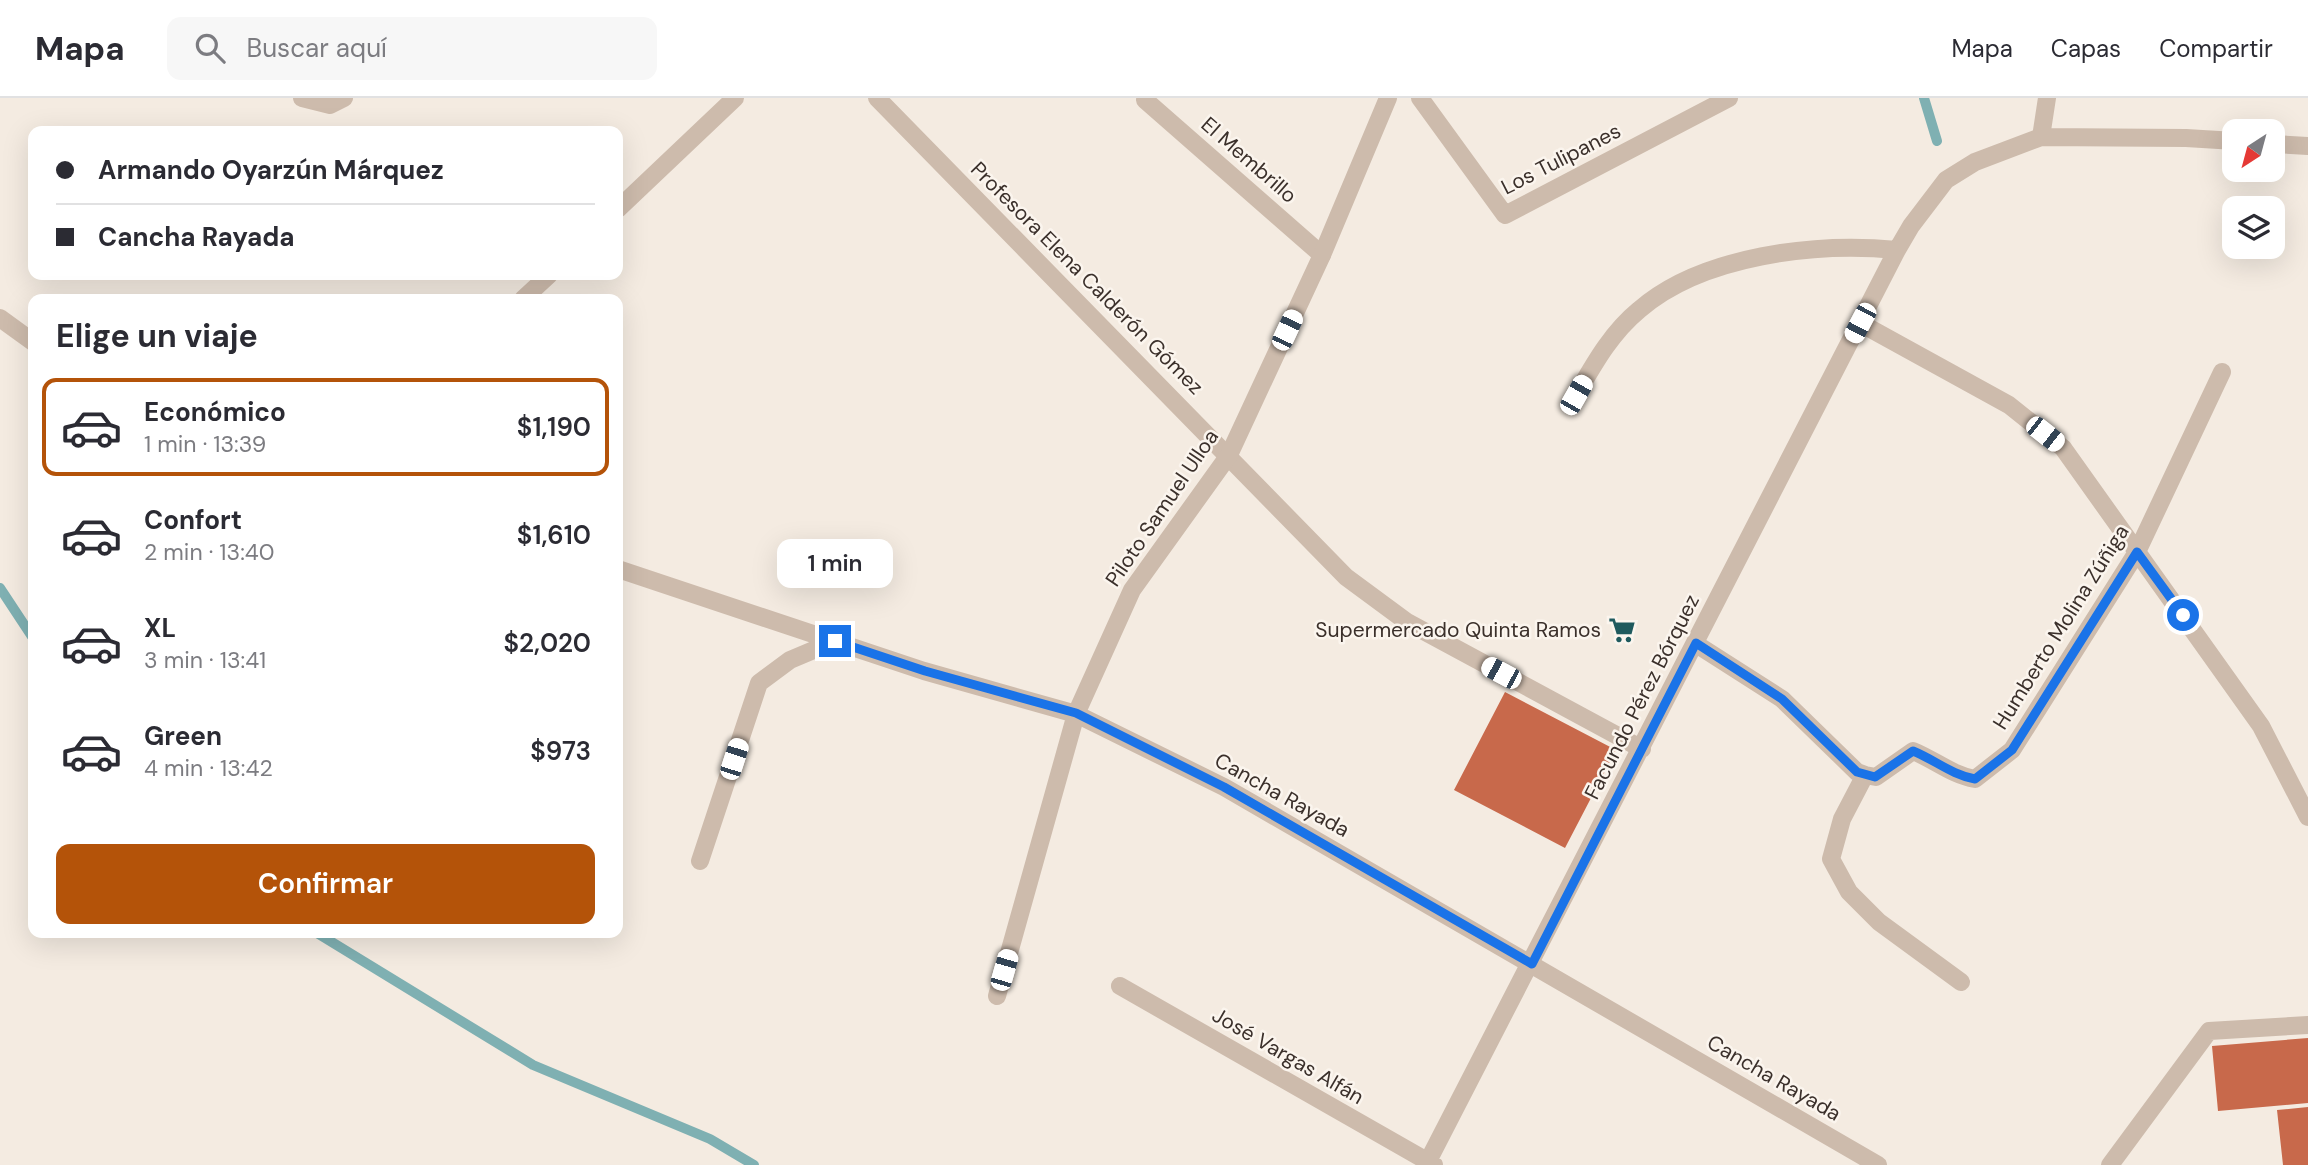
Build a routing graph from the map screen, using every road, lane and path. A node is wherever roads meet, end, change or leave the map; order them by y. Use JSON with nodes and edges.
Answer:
{"nodes":[{"id":1,"x":302,"y":98,"type":"edge"},
{"id":2,"x":344,"y":98,"type":"edge"},
{"id":3,"x":735,"y":98,"type":"edge"},
{"id":4,"x":877,"y":98,"type":"edge"},
{"id":5,"x":1388,"y":98,"type":"edge"},
{"id":6,"x":1420,"y":98,"type":"edge"},
{"id":7,"x":1729,"y":98,"type":"edge"},
{"id":8,"x":2047,"y":98,"type":"edge"},
{"id":9,"x":1145,"y":100,"type":"edge"},
{"id":10,"x":2041,"y":138,"type":"junction"},
{"id":11,"x":2222,"y":140,"type":"edge"},
{"id":12,"x":2286,"y":145,"type":"edge"},
{"id":13,"x":2308,"y":146,"type":"edge"},
{"id":14,"x":623,"y":204,"type":"edge"},
{"id":15,"x":1897,"y":250,"type":"junction"},
{"id":16,"x":1322,"y":255,"type":"junction"},
{"id":17,"x":544,"y":280,"type":"edge"},
{"id":18,"x":528,"y":294,"type":"edge"},
{"id":19,"x":0,"y":318,"type":"edge"},
{"id":20,"x":1860,"y":323,"type":"junction"},
{"id":21,"x":28,"y":338,"type":"edge"},
{"id":22,"x":2222,"y":372,"type":"dead end"},
{"id":23,"x":1576,"y":395,"type":"dead end"},
{"id":24,"x":1229,"y":455,"type":"junction"},
{"id":25,"x":2137,"y":552,"type":"junction"},
{"id":26,"x":623,"y":571,"type":"edge"},
{"id":27,"x":835,"y":641,"type":"junction"},
{"id":28,"x":1696,"y":643,"type":"junction"},
{"id":29,"x":1076,"y":713,"type":"junction"},
{"id":30,"x":1642,"y":749,"type":"junction"},
{"id":31,"x":1865,"y":775,"type":"junction"},
{"id":32,"x":2308,"y":817,"type":"edge"},
{"id":33,"x":700,"y":862,"type":"dead end"},
{"id":34,"x":1532,"y":964,"type":"junction"},
{"id":35,"x":1961,"y":982,"type":"dead end"},
{"id":36,"x":1120,"y":986,"type":"dead end"},
{"id":37,"x":997,"y":996,"type":"dead end"},
{"id":38,"x":2308,"y":1025,"type":"edge"},
{"id":39,"x":1429,"y":1164,"type":"edge"},
{"id":40,"x":1878,"y":1165,"type":"edge"},
{"id":41,"x":2109,"y":1165,"type":"edge"}],
"edges":[{"from":1,"to":2,"type":"street"},
{"from":3,"to":14,"type":"street"},
{"from":4,"to":24,"type":"street","name":"Profesora Elena Calderón Gómez"},
{"from":5,"to":16,"type":"street","name":"Piloto Samuel Ulloa"},
{"from":6,"to":7,"type":"street","name":"Los Tulipanes"},
{"from":8,"to":10,"type":"street"},
{"from":9,"to":16,"type":"street","name":"El Membrillo"},
{"from":10,"to":11,"type":"street","name":"Facundo Pérez Bórquez"},
{"from":10,"to":15,"type":"street","name":"Facundo Pérez Bórquez"},
{"from":12,"to":13,"type":"street"},
{"from":15,"to":20,"type":"street","name":"Facundo Pérez Bórquez"},
{"from":15,"to":23,"type":"street"},
{"from":16,"to":24,"type":"street","name":"Piloto Samuel Ulloa"},
{"from":17,"to":18,"type":"street"},
{"from":19,"to":21,"type":"street"},
{"from":20,"to":25,"type":"street"},
{"from":20,"to":28,"type":"street","name":"Facundo Pérez Bórquez"},
{"from":22,"to":25,"type":"street","name":"Humberto Molina Zúñiga"},
{"from":24,"to":29,"type":"street","name":"Piloto Samuel Ulloa"},
{"from":24,"to":30,"type":"street","name":"Profesora Elena Calderón Gómez"},
{"from":25,"to":31,"type":"street","name":"Humberto Molina Zúñiga"},
{"from":25,"to":32,"type":"street"},
{"from":26,"to":27,"type":"street","name":"Cancha Rayada"},
{"from":27,"to":29,"type":"street","name":"Cancha Rayada"},
{"from":27,"to":33,"type":"street"},
{"from":28,"to":30,"type":"street","name":"Facundo Pérez Bórquez"},
{"from":28,"to":31,"type":"street"},
{"from":29,"to":34,"type":"street","name":"Cancha Rayada"},
{"from":29,"to":37,"type":"street","name":"Piloto Samuel Ulloa"},
{"from":30,"to":34,"type":"street","name":"Facundo Pérez Bórquez"},
{"from":31,"to":35,"type":"street"},
{"from":34,"to":39,"type":"street","name":"Facundo Pérez Bórquez"},
{"from":34,"to":40,"type":"street","name":"Cancha Rayada"},
{"from":36,"to":39,"type":"street","name":"José Vargas Alfán"},
{"from":38,"to":41,"type":"street"}]}
